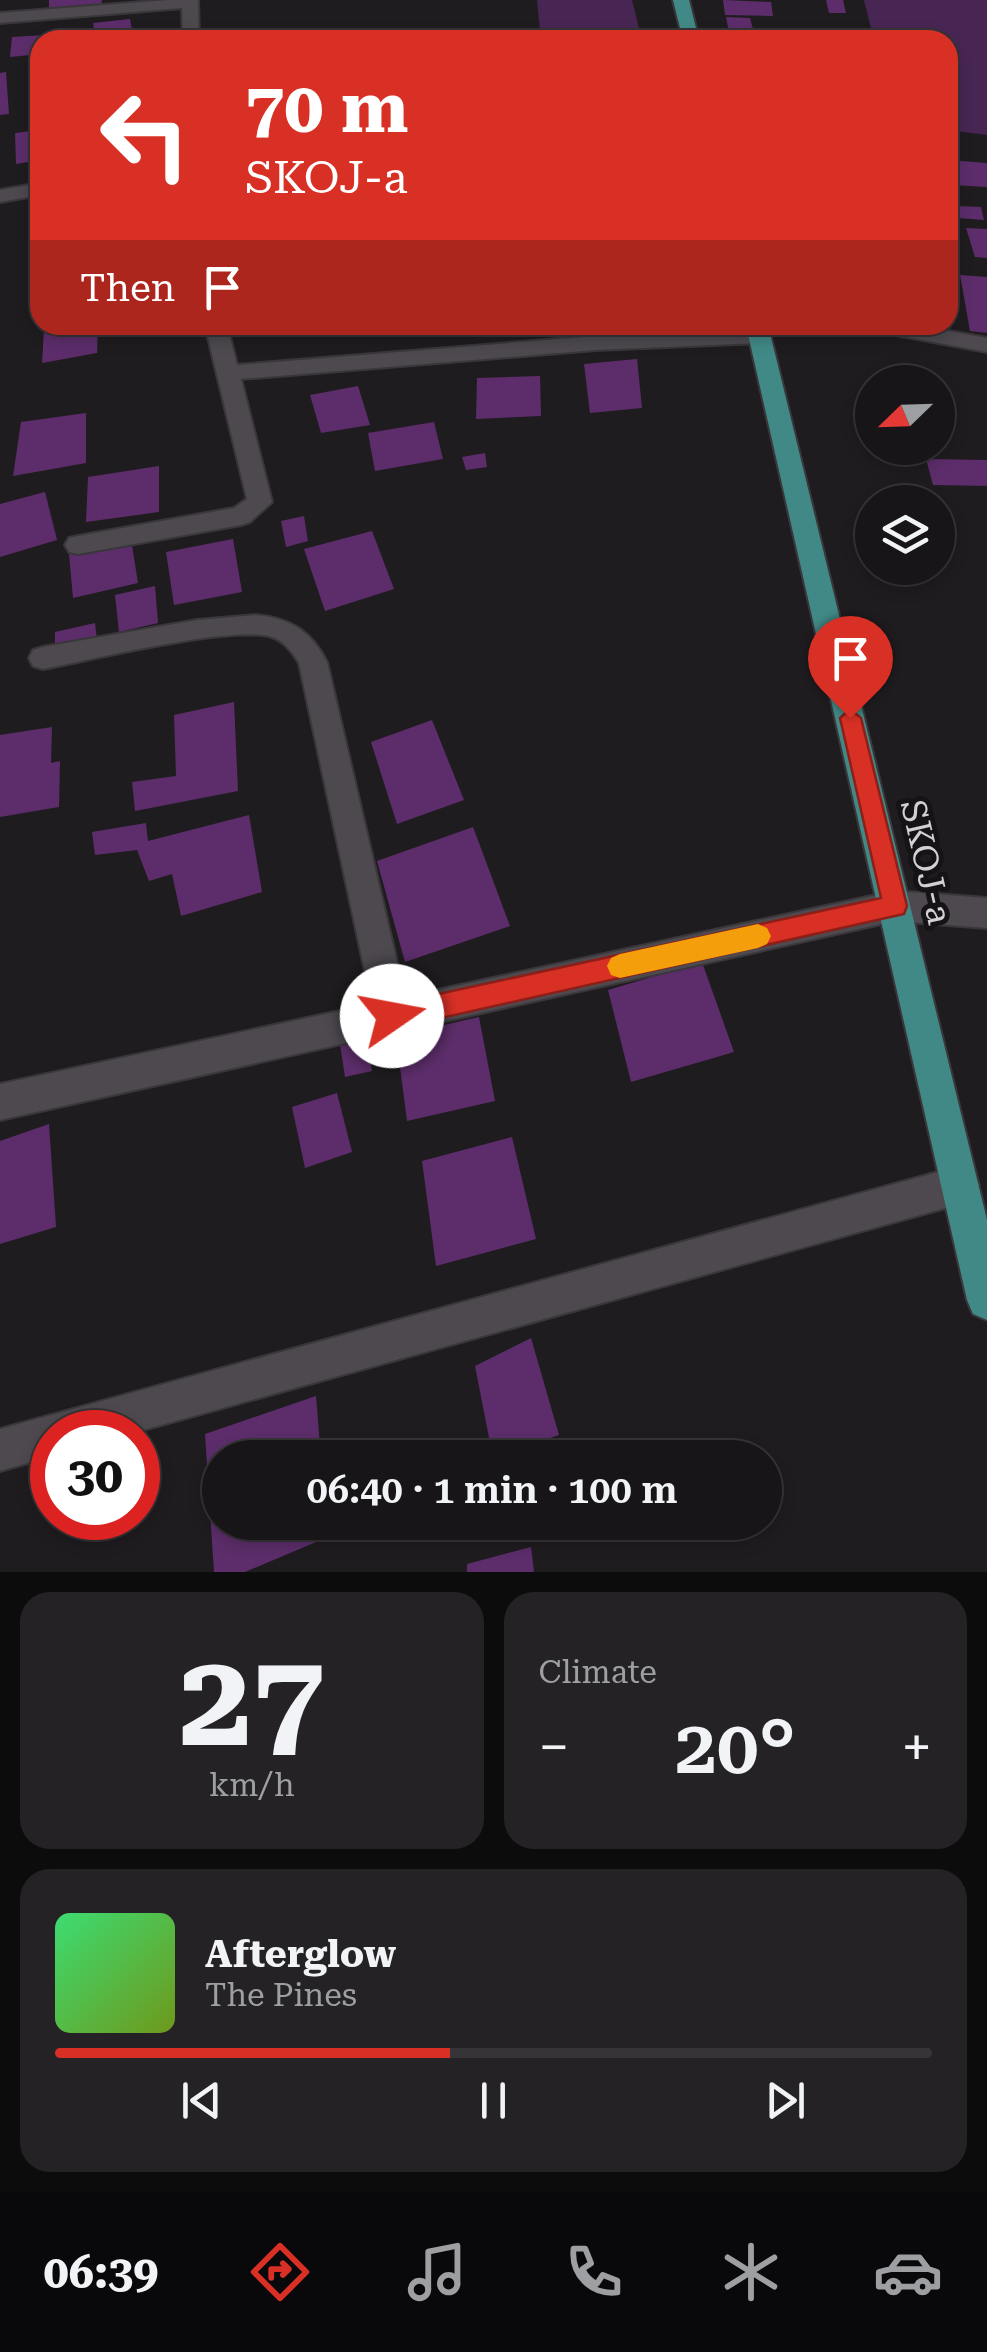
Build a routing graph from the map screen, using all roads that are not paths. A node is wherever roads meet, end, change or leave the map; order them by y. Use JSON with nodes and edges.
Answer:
{"nodes":[{"id":1,"x":681,"y":0,"type":"edge"},
{"id":2,"x":190,"y":1,"type":"edge"},
{"id":3,"x":0,"y":18,"type":"edge"},
{"id":4,"x":190,"y":30,"type":"edge"},
{"id":5,"x":688,"y":30,"type":"edge"},
{"id":6,"x":30,"y":192,"type":"edge"},
{"id":7,"x":0,"y":196,"type":"edge"},
{"id":8,"x":218,"y":335,"type":"edge"},
{"id":9,"x":696,"y":335,"type":"edge"},
{"id":10,"x":760,"y":335,"type":"edge"},
{"id":11,"x":934,"y":335,"type":"edge"},
{"id":12,"x":987,"y":345,"type":"edge"},
{"id":13,"x":227,"y":373,"type":"junction"},
{"id":14,"x":78,"y":545,"type":"dead end"},
{"id":15,"x":44,"y":658,"type":"dead end"},
{"id":16,"x":895,"y":906,"type":"junction"},
{"id":17,"x":987,"y":913,"type":"edge"},
{"id":18,"x":392,"y":1016,"type":"junction"},
{"id":19,"x":0,"y":1102,"type":"edge"},
{"id":20,"x":960,"y":1184,"type":"junction"},
{"id":21,"x":987,"y":1300,"type":"edge"},
{"id":22,"x":143,"y":1410,"type":"edge"},
{"id":23,"x":30,"y":1442,"type":"edge"},
{"id":24,"x":0,"y":1450,"type":"edge"}],
"edges":[{"from":1,"to":5,"type":"main road"},
{"from":2,"to":3,"type":"street"},
{"from":2,"to":4,"type":"street"},
{"from":6,"to":7,"type":"street"},
{"from":8,"to":13,"type":"street"},
{"from":9,"to":13,"type":"street"},
{"from":10,"to":16,"type":"main road","name":"SKOJ-a"},
{"from":11,"to":12,"type":"street"},
{"from":13,"to":14,"type":"street"},
{"from":15,"to":18,"type":"street"},
{"from":16,"to":17,"type":"street"},
{"from":16,"to":18,"type":"street"},
{"from":16,"to":20,"type":"main road","name":"SKOJ-a"},
{"from":18,"to":19,"type":"street"},
{"from":20,"to":21,"type":"main road","name":"SKOJ-a"},
{"from":20,"to":22,"type":"street"},
{"from":23,"to":24,"type":"street"}]}
